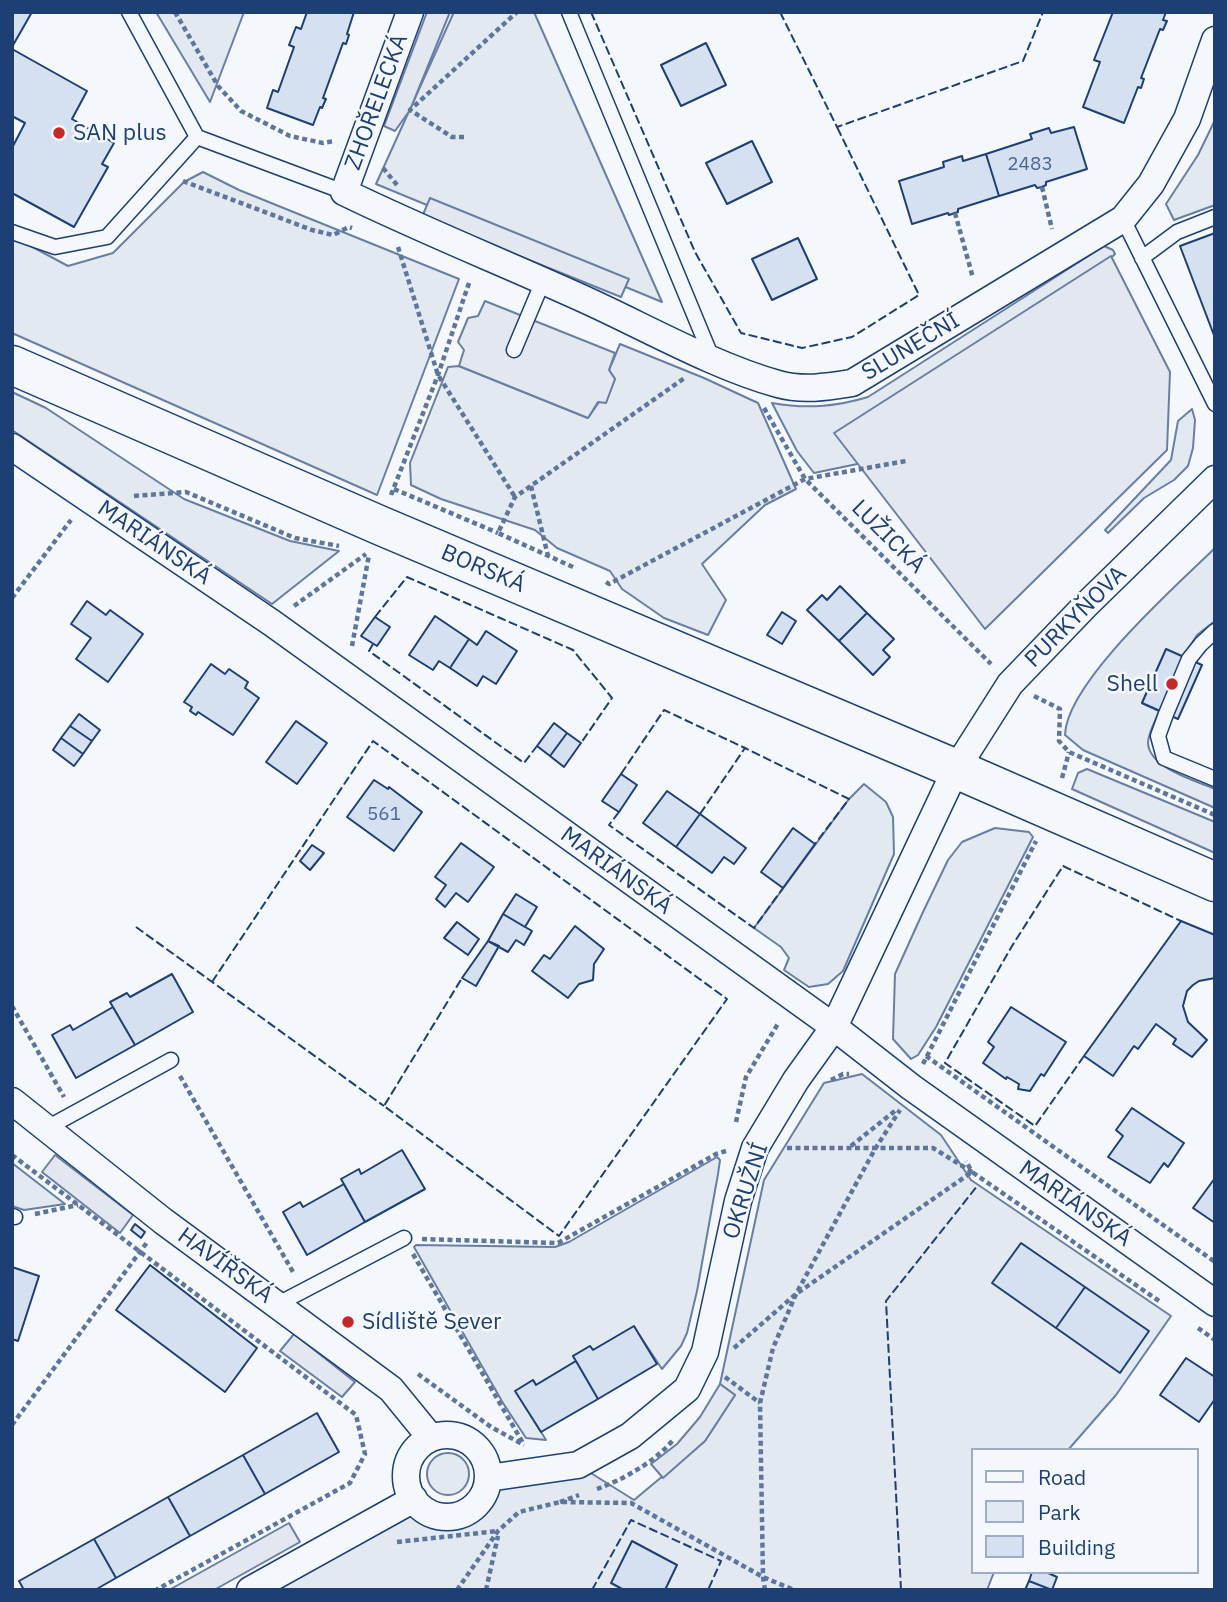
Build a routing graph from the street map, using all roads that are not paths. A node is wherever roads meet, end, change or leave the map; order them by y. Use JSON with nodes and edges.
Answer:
{"nodes":[{"id":1,"x":130,"y":12,"type":"edge"},
{"id":2,"x":410,"y":12,"type":"edge"},
{"id":3,"x":569,"y":12,"type":"edge"},
{"id":4,"x":1214,"y":45,"type":"edge"},
{"id":5,"x":197,"y":137,"type":"junction"},
{"id":6,"x":344,"y":192,"type":"junction"},
{"id":7,"x":1215,"y":217,"type":"edge"},
{"id":8,"x":1123,"y":219,"type":"junction"},
{"id":9,"x":12,"y":232,"type":"edge"},
{"id":10,"x":1142,"y":258,"type":"junction"},
{"id":11,"x":543,"y":281,"type":"junction"},
{"id":12,"x":514,"y":350,"type":"dead end"},
{"id":13,"x":712,"y":358,"type":"junction"},
{"id":14,"x":12,"y":365,"type":"edge"},
{"id":15,"x":1215,"y":404,"type":"edge"},
{"id":16,"x":12,"y":447,"type":"edge"},
{"id":17,"x":1215,"y":479,"type":"edge"},
{"id":18,"x":1215,"y":631,"type":"edge"},
{"id":19,"x":956,"y":769,"type":"junction"},
{"id":20,"x":1215,"y":779,"type":"edge"},
{"id":21,"x":1215,"y":882,"type":"edge"},
{"id":22,"x":834,"y":1027,"type":"junction"},
{"id":23,"x":171,"y":1060,"type":"road end"},
{"id":24,"x":12,"y":1101,"type":"edge"},
{"id":25,"x":47,"y":1128,"type":"junction"},
{"id":26,"x":404,"y":1238,"type":"road end"},
{"id":27,"x":1215,"y":1303,"type":"edge"},
{"id":28,"x":278,"y":1304,"type":"junction"},
{"id":29,"x":431,"y":1438,"type":"junction"},
{"id":30,"x":488,"y":1478,"type":"junction"},
{"id":31,"x":414,"y":1499,"type":"junction"},
{"id":32,"x":250,"y":1590,"type":"edge"}],
"edges":[{"from":1,"to":5,"type":"lane"},
{"from":2,"to":6,"type":"street","name":"ZHOŘELECKÁ"},
{"from":3,"to":13,"type":"lane"},
{"from":4,"to":8,"type":"street","name":"SLUNEČNÍ"},
{"from":5,"to":6,"type":"lane"},
{"from":5,"to":9,"type":"lane"},
{"from":6,"to":11,"type":"street","name":"SLUNEČNÍ"},
{"from":7,"to":10,"type":"lane"},
{"from":8,"to":10,"type":"lane"},
{"from":8,"to":13,"type":"street","name":"SLUNEČNÍ"},
{"from":10,"to":15,"type":"lane"},
{"from":11,"to":12,"type":"lane"},
{"from":11,"to":13,"type":"street","name":"SLUNEČNÍ"},
{"from":14,"to":19,"type":"main road","name":"BORSKÁ"},
{"from":16,"to":22,"type":"street","name":"MARIÁNSKÁ"},
{"from":17,"to":19,"type":"street","name":"PURKYŇOVA"},
{"from":18,"to":20,"type":"lane"},
{"from":19,"to":21,"type":"main road","name":"BORSKÁ"},
{"from":19,"to":22,"type":"street","name":"OKRUŽNÍ"},
{"from":22,"to":27,"type":"street","name":"MARIÁNSKÁ"},
{"from":22,"to":30,"type":"street","name":"OKRUŽNÍ"},
{"from":23,"to":25,"type":"lane"},
{"from":24,"to":25,"type":"street","name":"HAVÍŘSKÁ"},
{"from":25,"to":28,"type":"street","name":"HAVÍŘSKÁ"},
{"from":26,"to":28,"type":"lane"},
{"from":28,"to":29,"type":"street","name":"HAVÍŘSKÁ"},
{"from":29,"to":30,"type":"street"},
{"from":29,"to":31,"type":"street"},
{"from":30,"to":31,"type":"street"},
{"from":31,"to":32,"type":"street"}]}
